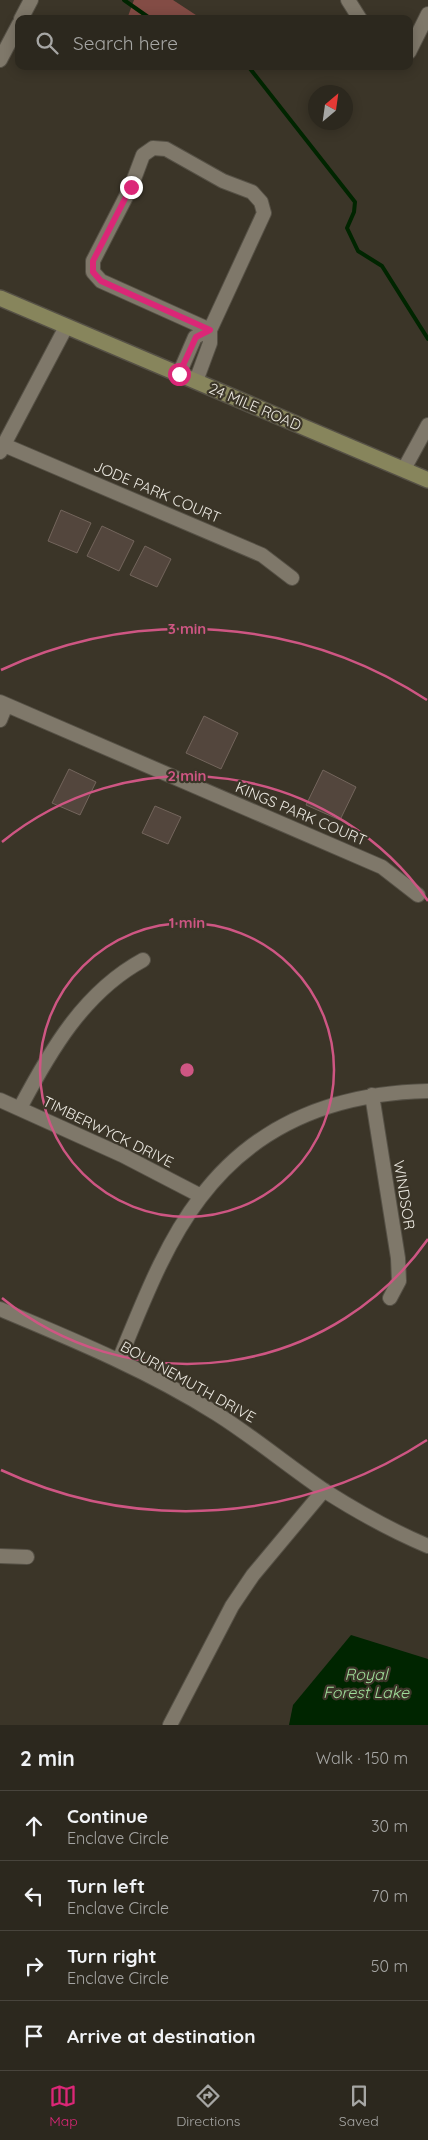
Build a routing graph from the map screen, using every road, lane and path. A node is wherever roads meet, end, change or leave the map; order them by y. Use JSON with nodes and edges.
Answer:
{"nodes":[{"id":1,"x":31,"y":0,"type":"edge"},
{"id":2,"x":348,"y":0,"type":"edge"},
{"id":3,"x":428,"y":14,"type":"edge"},
{"id":4,"x":23,"y":15,"type":"edge"},
{"id":5,"x":357,"y":15,"type":"edge"},
{"id":6,"x":15,"y":32,"type":"edge"},
{"id":7,"x":413,"y":44,"type":"edge"},
{"id":8,"x":0,"y":60,"type":"edge"},
{"id":9,"x":0,"y":298,"type":"edge"},
{"id":10,"x":66,"y":327,"type":"junction"},
{"id":11,"x":210,"y":330,"type":"junction"},
{"id":12,"x":179,"y":374,"type":"junction"},
{"id":13,"x":196,"y":381,"type":"junction"},
{"id":14,"x":428,"y":425,"type":"edge"},
{"id":15,"x":2,"y":449,"type":"edge"},
{"id":16,"x":404,"y":469,"type":"junction"},
{"id":17,"x":428,"y":479,"type":"edge"},
{"id":18,"x":292,"y":578,"type":"dead end"},
{"id":19,"x":3,"y":704,"type":"edge"},
{"id":20,"x":0,"y":720,"type":"edge"},
{"id":21,"x":418,"y":895,"type":"dead end"},
{"id":22,"x":143,"y":960,"type":"dead end"},
{"id":23,"x":428,"y":1092,"type":"edge"},
{"id":24,"x":372,"y":1095,"type":"junction"},
{"id":25,"x":0,"y":1100,"type":"edge"},
{"id":26,"x":20,"y":1108,"type":"junction"},
{"id":27,"x":201,"y":1196,"type":"junction"},
{"id":28,"x":390,"y":1298,"type":"dead end"},
{"id":29,"x":0,"y":1309,"type":"edge"},
{"id":30,"x":119,"y":1360,"type":"junction"},
{"id":31,"x":324,"y":1490,"type":"junction"},
{"id":32,"x":428,"y":1546,"type":"edge"},
{"id":33,"x":0,"y":1556,"type":"edge"},
{"id":34,"x":27,"y":1556,"type":"dead end"},
{"id":35,"x":170,"y":1725,"type":"edge"}],
"edges":[{"from":1,"to":4,"type":"street"},
{"from":2,"to":5,"type":"street"},
{"from":3,"to":7,"type":"street"},
{"from":6,"to":8,"type":"street"},
{"from":9,"to":10,"type":"street","name":"24 MILE ROAD"},
{"from":10,"to":12,"type":"street","name":"24 MILE ROAD"},
{"from":10,"to":15,"type":"street"},
{"from":11,"to":11,"type":"street"},
{"from":11,"to":12,"type":"street"},
{"from":11,"to":13,"type":"street"},
{"from":12,"to":13,"type":"street","name":"24 MILE ROAD"},
{"from":13,"to":16,"type":"street","name":"24 MILE ROAD"},
{"from":14,"to":16,"type":"street"},
{"from":15,"to":18,"type":"street","name":"JODE PARK COURT"},
{"from":16,"to":17,"type":"street","name":"24 MILE ROAD"},
{"from":19,"to":20,"type":"street"},
{"from":19,"to":21,"type":"street","name":"KINGS PARK COURT"},
{"from":22,"to":26,"type":"street"},
{"from":23,"to":24,"type":"street"},
{"from":24,"to":27,"type":"street"},
{"from":24,"to":28,"type":"street","name":"WINDSOR"},
{"from":25,"to":26,"type":"street","name":"TIMBERWYCK DRIVE"},
{"from":26,"to":27,"type":"street","name":"TIMBERWYCK DRIVE"},
{"from":27,"to":30,"type":"street"},
{"from":29,"to":30,"type":"street","name":"BOURNEMUTH DRIVE"},
{"from":30,"to":31,"type":"street","name":"BOURNEMUTH DRIVE"},
{"from":31,"to":32,"type":"street","name":"BOURNEMUTH DRIVE"},
{"from":31,"to":35,"type":"street"},
{"from":33,"to":34,"type":"street"}]}
